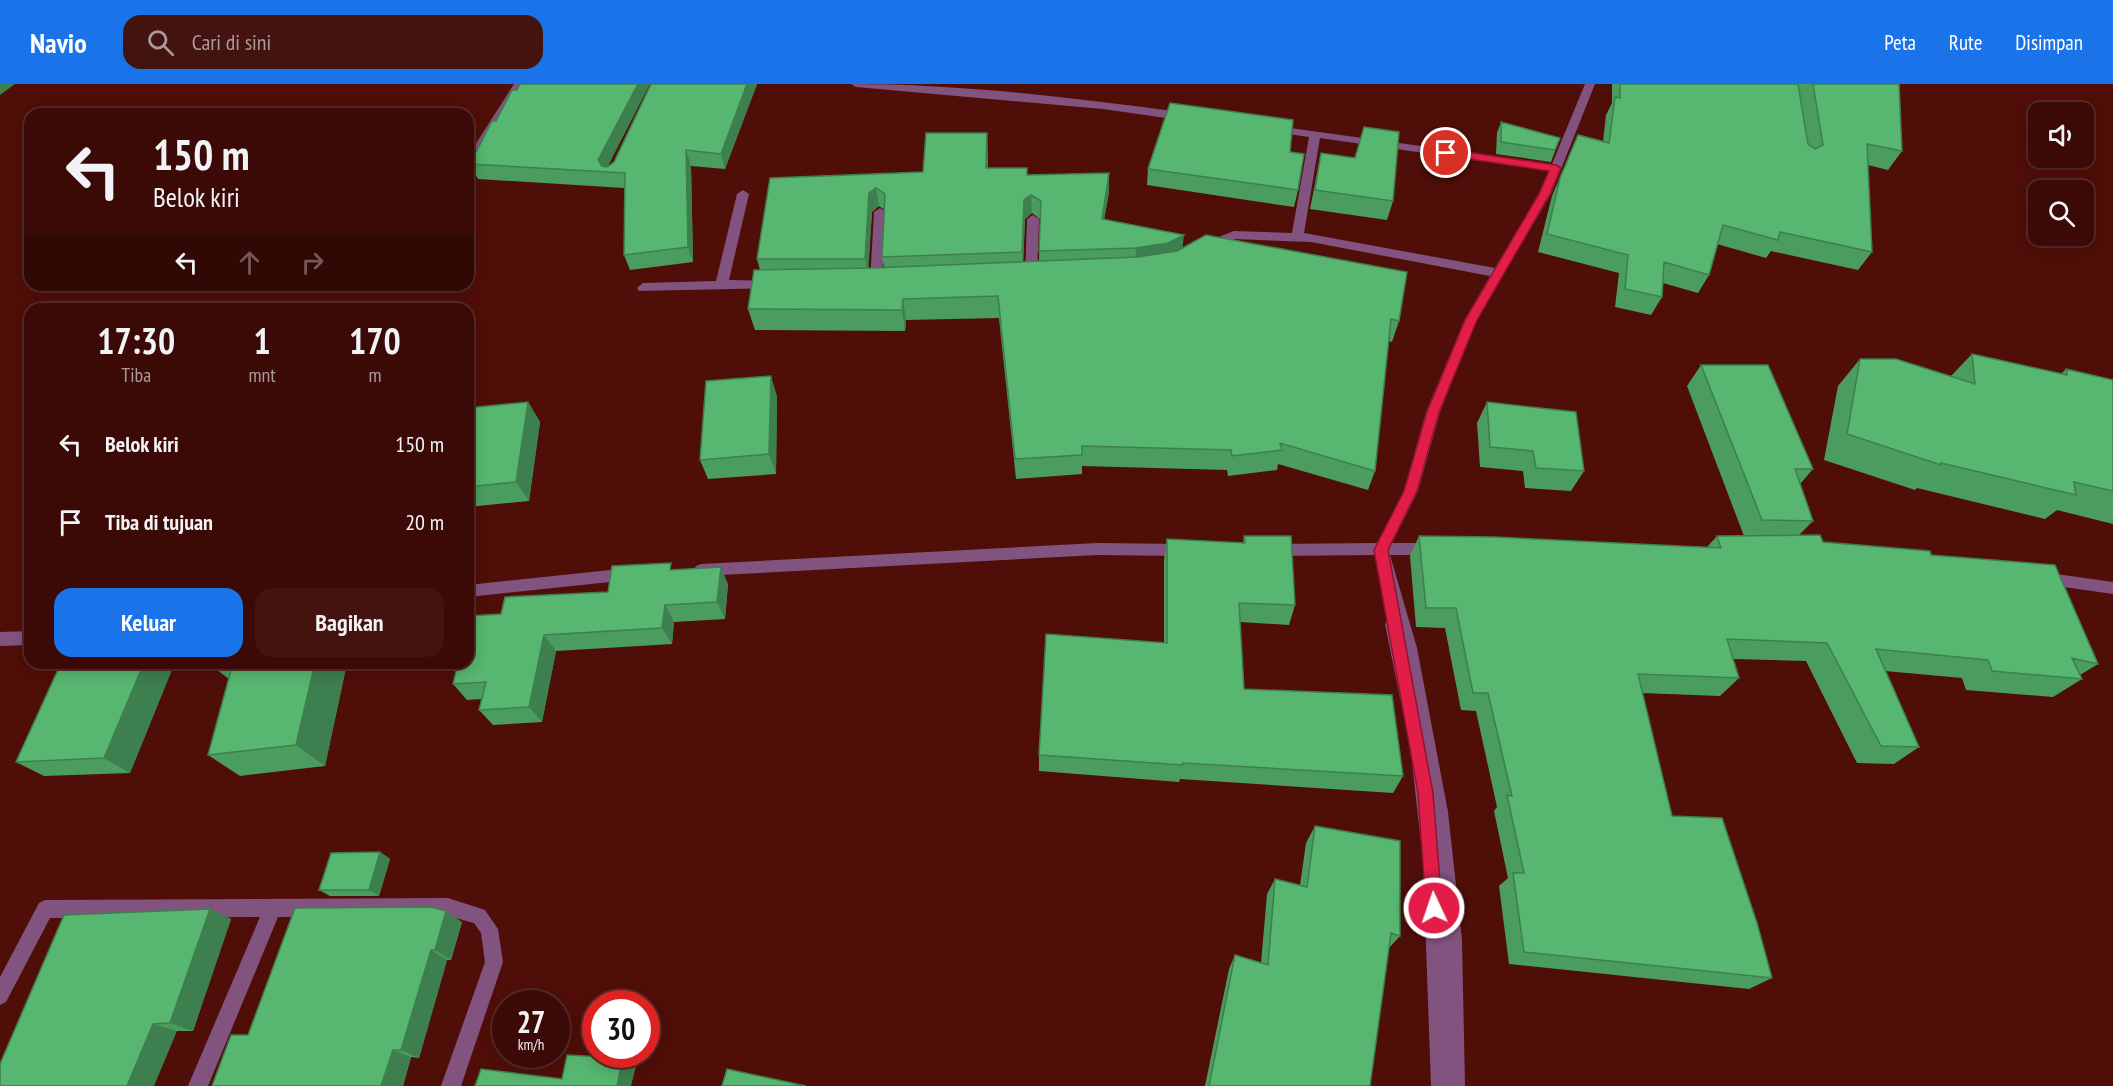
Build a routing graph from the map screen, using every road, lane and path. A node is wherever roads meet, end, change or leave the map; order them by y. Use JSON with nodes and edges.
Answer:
{"nodes":[{"id":1,"x":519,"y":84,"type":"edge"},
{"id":2,"x":856,"y":84,"type":"edge"},
{"id":3,"x":995,"y":84,"type":"edge"},
{"id":4,"x":1590,"y":84,"type":"edge"},
{"id":5,"x":992,"y":97,"type":"junction"},
{"id":6,"x":1197,"y":118,"type":"edge"},
{"id":7,"x":1256,"y":126,"type":"edge"},
{"id":8,"x":1315,"y":134,"type":"junction"},
{"id":9,"x":474,"y":155,"type":"edge"},
{"id":10,"x":1556,"y":168,"type":"junction"},
{"id":11,"x":743,"y":194,"type":"dead end"},
{"id":12,"x":880,"y":212,"type":"dead end"},
{"id":13,"x":1033,"y":219,"type":"dead end"},
{"id":14,"x":1297,"y":238,"type":"junction"},
{"id":15,"x":1190,"y":256,"type":"edge"},
{"id":16,"x":1499,"y":273,"type":"junction"},
{"id":17,"x":1030,"y":277,"type":"edge"},
{"id":18,"x":876,"y":283,"type":"edge"},
{"id":19,"x":726,"y":285,"type":"junction"},
{"id":20,"x":781,"y":285,"type":"edge"},
{"id":21,"x":643,"y":288,"type":"dead end"},
{"id":22,"x":1449,"y":549,"type":"edge"},
{"id":23,"x":1203,"y":550,"type":"edge"},
{"id":24,"x":1262,"y":550,"type":"edge"},
{"id":25,"x":1381,"y":550,"type":"junction"},
{"id":26,"x":688,"y":571,"type":"edge"},
{"id":27,"x":640,"y":574,"type":"edge"},
{"id":28,"x":2024,"y":575,"type":"edge"},
{"id":29,"x":2113,"y":588,"type":"edge"},
{"id":30,"x":474,"y":590,"type":"edge"},
{"id":31,"x":24,"y":638,"type":"edge"},
{"id":32,"x":0,"y":639,"type":"edge"},
{"id":33,"x":273,"y":908,"type":"junction"},
{"id":34,"x":0,"y":996,"type":"edge"},
{"id":35,"x":198,"y":1086,"type":"edge"},
{"id":36,"x":451,"y":1086,"type":"edge"},
{"id":37,"x":1441,"y":1086,"type":"edge"},
{"id":38,"x":1455,"y":1086,"type":"edge"}],
"edges":[{"from":1,"to":9,"type":"street"},
{"from":2,"to":5,"type":"street"},
{"from":3,"to":5,"type":"street"},
{"from":4,"to":10,"type":"street"},
{"from":5,"to":6,"type":"street"},
{"from":7,"to":8,"type":"street"},
{"from":8,"to":10,"type":"street"},
{"from":8,"to":14,"type":"street"},
{"from":10,"to":16,"type":"street"},
{"from":11,"to":19,"type":"street"},
{"from":12,"to":18,"type":"street"},
{"from":13,"to":17,"type":"street"},
{"from":14,"to":15,"type":"street"},
{"from":14,"to":16,"type":"street"},
{"from":16,"to":25,"type":"street"},
{"from":19,"to":20,"type":"street"},
{"from":19,"to":21,"type":"street"},
{"from":22,"to":25,"type":"street"},
{"from":23,"to":26,"type":"street"},
{"from":24,"to":25,"type":"street"},
{"from":25,"to":37,"type":"street"},
{"from":25,"to":38,"type":"street"},
{"from":27,"to":30,"type":"street"},
{"from":28,"to":29,"type":"street"},
{"from":31,"to":32,"type":"street"},
{"from":33,"to":34,"type":"street"},
{"from":33,"to":35,"type":"street"},
{"from":33,"to":36,"type":"street"}]}
